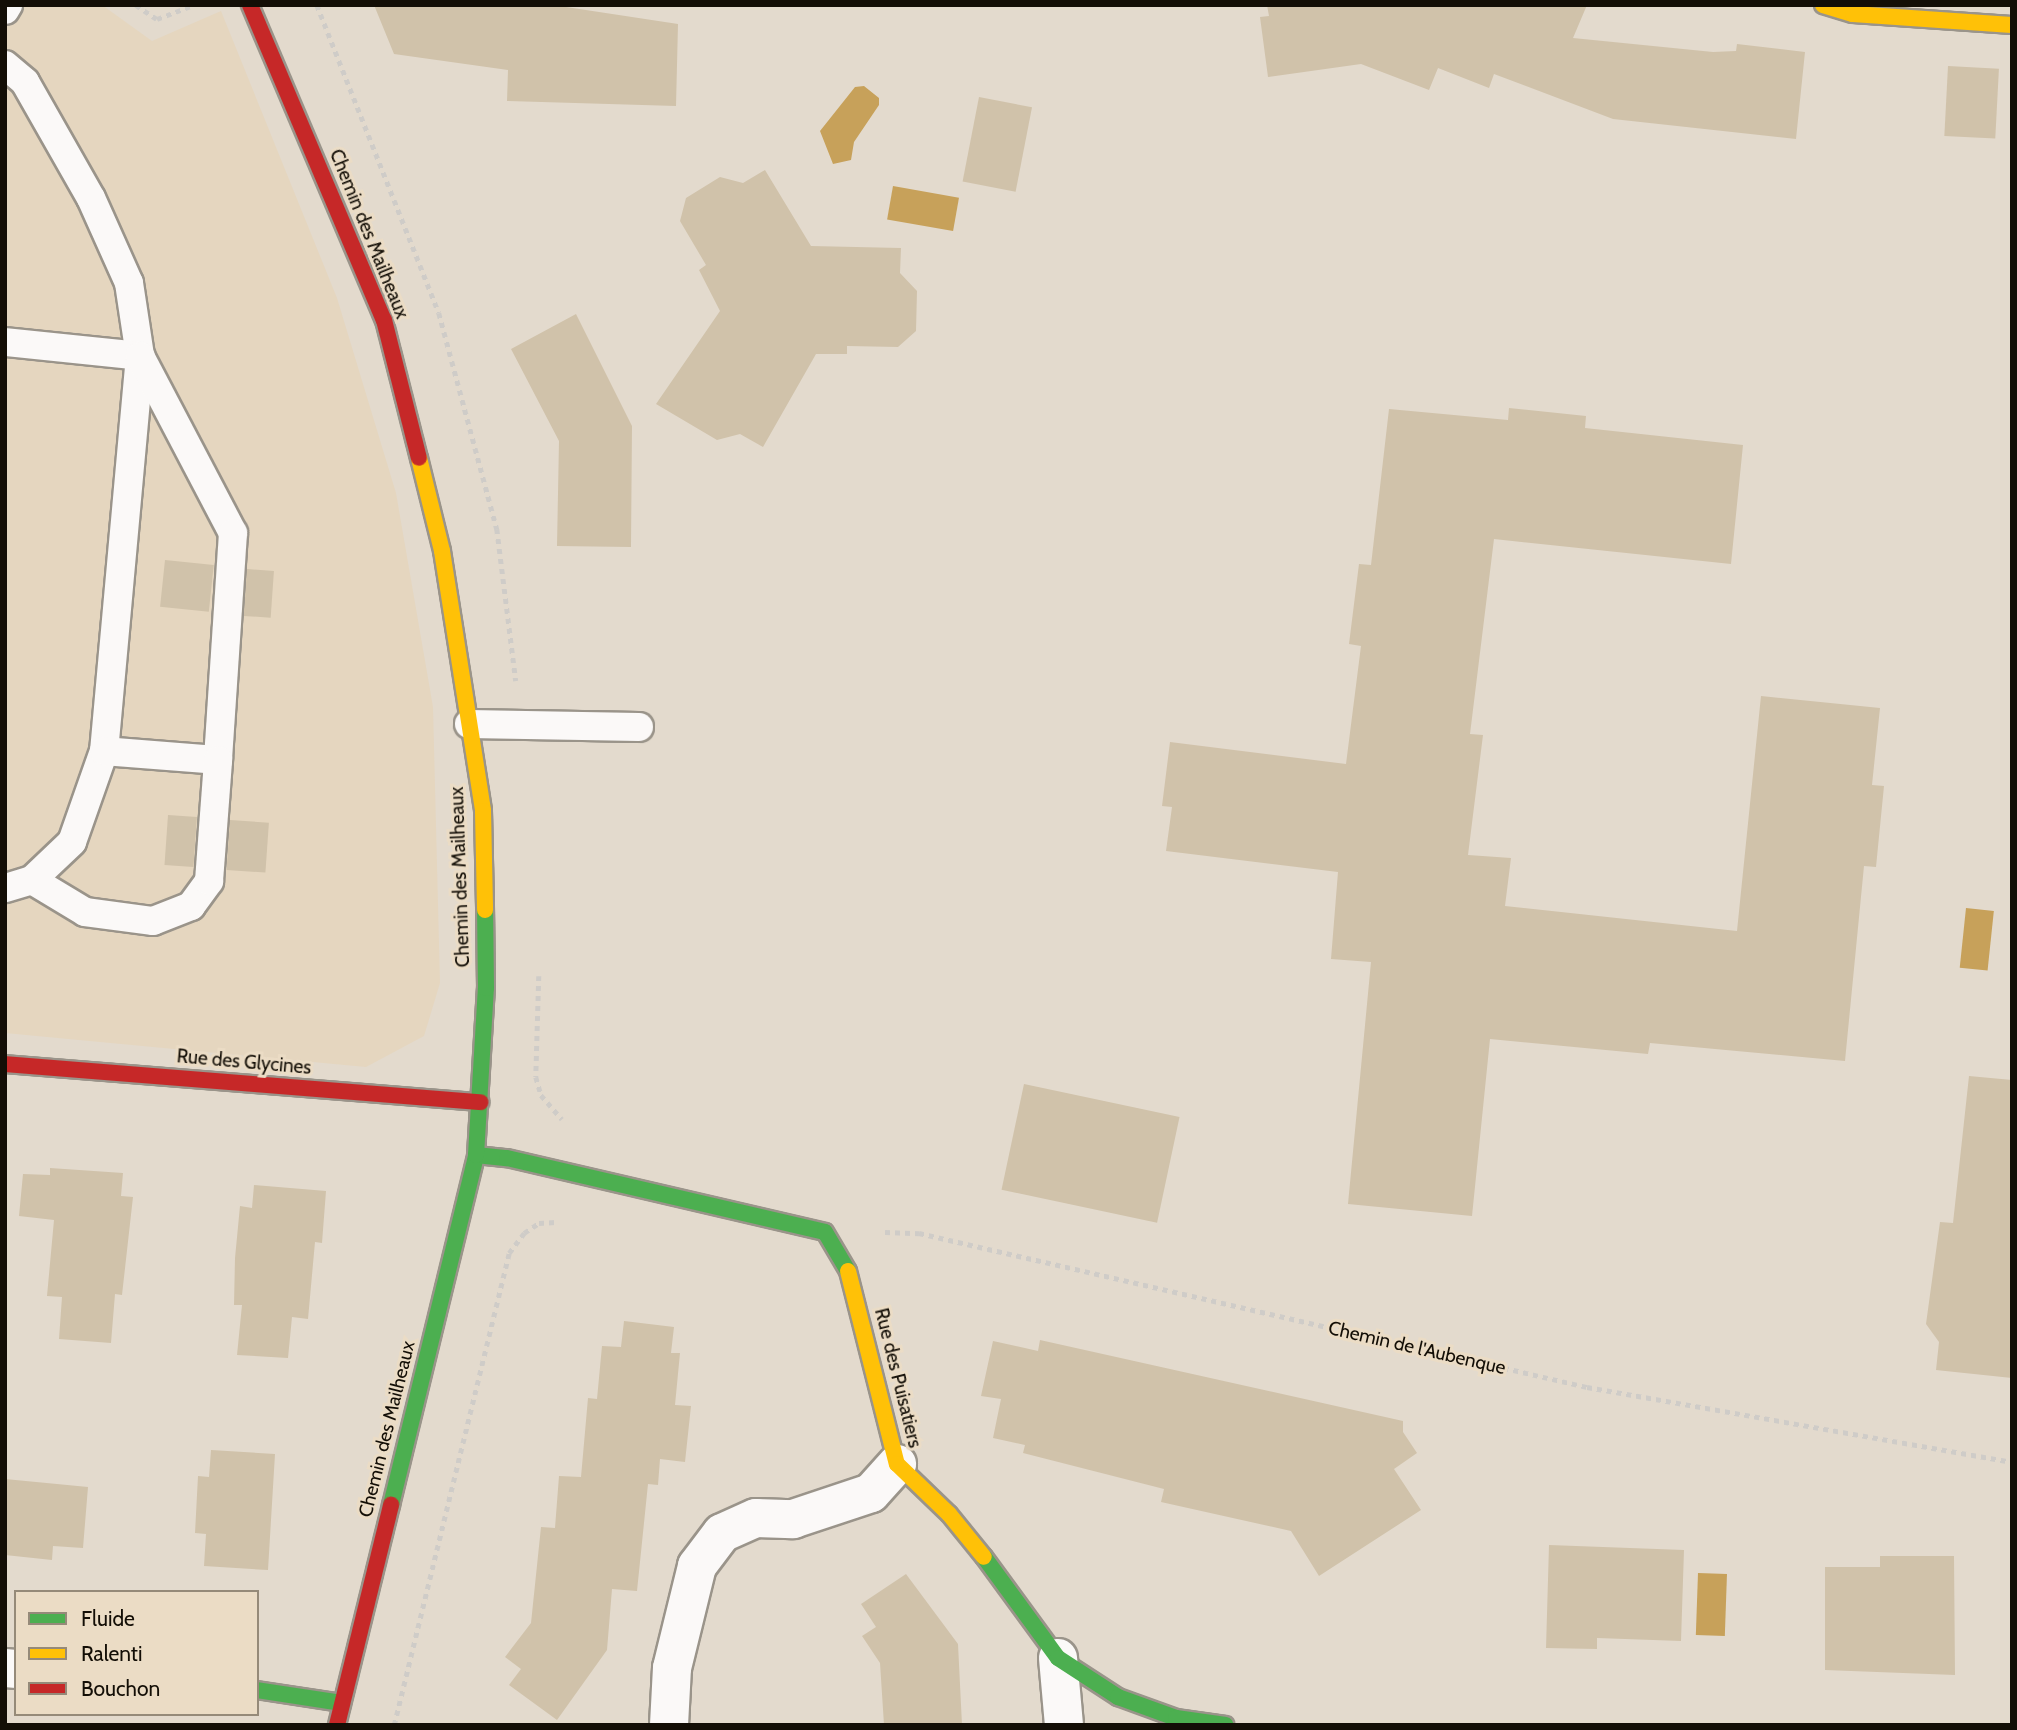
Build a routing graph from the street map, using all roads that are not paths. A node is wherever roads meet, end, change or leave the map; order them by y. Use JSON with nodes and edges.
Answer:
{"nodes":[{"id":1,"x":8,"y":5,"type":"edge"},
{"id":2,"x":250,"y":5,"type":"edge"},
{"id":3,"x":1823,"y":5,"type":"edge"},
{"id":4,"x":5,"y":10,"type":"edge"},
{"id":5,"x":2012,"y":25,"type":"edge"},
{"id":6,"x":5,"y":65,"type":"edge"},
{"id":7,"x":5,"y":342,"type":"edge"},
{"id":8,"x":140,"y":356,"type":"junction"},
{"id":9,"x":469,"y":724,"type":"junction"},
{"id":10,"x":639,"y":727,"type":"dead end"},
{"id":11,"x":104,"y":751,"type":"junction"},
{"id":12,"x":218,"y":760,"type":"junction"},
{"id":13,"x":32,"y":880,"type":"junction"},
{"id":14,"x":5,"y":888,"type":"edge"},
{"id":15,"x":5,"y":1064,"type":"edge"},
{"id":16,"x":480,"y":1102,"type":"junction"},
{"id":17,"x":476,"y":1155,"type":"junction"},
{"id":18,"x":897,"y":1464,"type":"junction"},
{"id":19,"x":1058,"y":1658,"type":"junction"},
{"id":20,"x":259,"y":1690,"type":"edge"},
{"id":21,"x":342,"y":1703,"type":"junction"},
{"id":22,"x":337,"y":1725,"type":"edge"},
{"id":23,"x":669,"y":1725,"type":"edge"},
{"id":24,"x":1064,"y":1725,"type":"edge"},
{"id":25,"x":1226,"y":1725,"type":"edge"}],
"edges":[{"from":1,"to":4,"type":"lane"},
{"from":2,"to":9,"type":"street","name":"Chemin des Mailheaux"},
{"from":3,"to":5,"type":"street"},
{"from":6,"to":8,"type":"lane"},
{"from":7,"to":8,"type":"lane"},
{"from":8,"to":11,"type":"lane"},
{"from":8,"to":12,"type":"lane"},
{"from":9,"to":10,"type":"lane"},
{"from":9,"to":16,"type":"street","name":"Chemin des Mailheaux"},
{"from":11,"to":12,"type":"lane"},
{"from":11,"to":13,"type":"lane"},
{"from":12,"to":13,"type":"lane"},
{"from":13,"to":14,"type":"lane"},
{"from":15,"to":16,"type":"street","name":"Rue des Glycines"},
{"from":16,"to":17,"type":"street","name":"Chemin des Mailheaux"},
{"from":17,"to":18,"type":"street","name":"Rue des Puisatiers"},
{"from":17,"to":21,"type":"street","name":"Chemin des Mailheaux"},
{"from":18,"to":19,"type":"street","name":"Rue des Puisatiers"},
{"from":18,"to":23,"type":"street"},
{"from":19,"to":24,"type":"street"},
{"from":19,"to":25,"type":"street","name":"Rue des Puisatiers"},
{"from":20,"to":21,"type":"street"},
{"from":21,"to":22,"type":"street","name":"Chemin des Mailheaux"}]}
